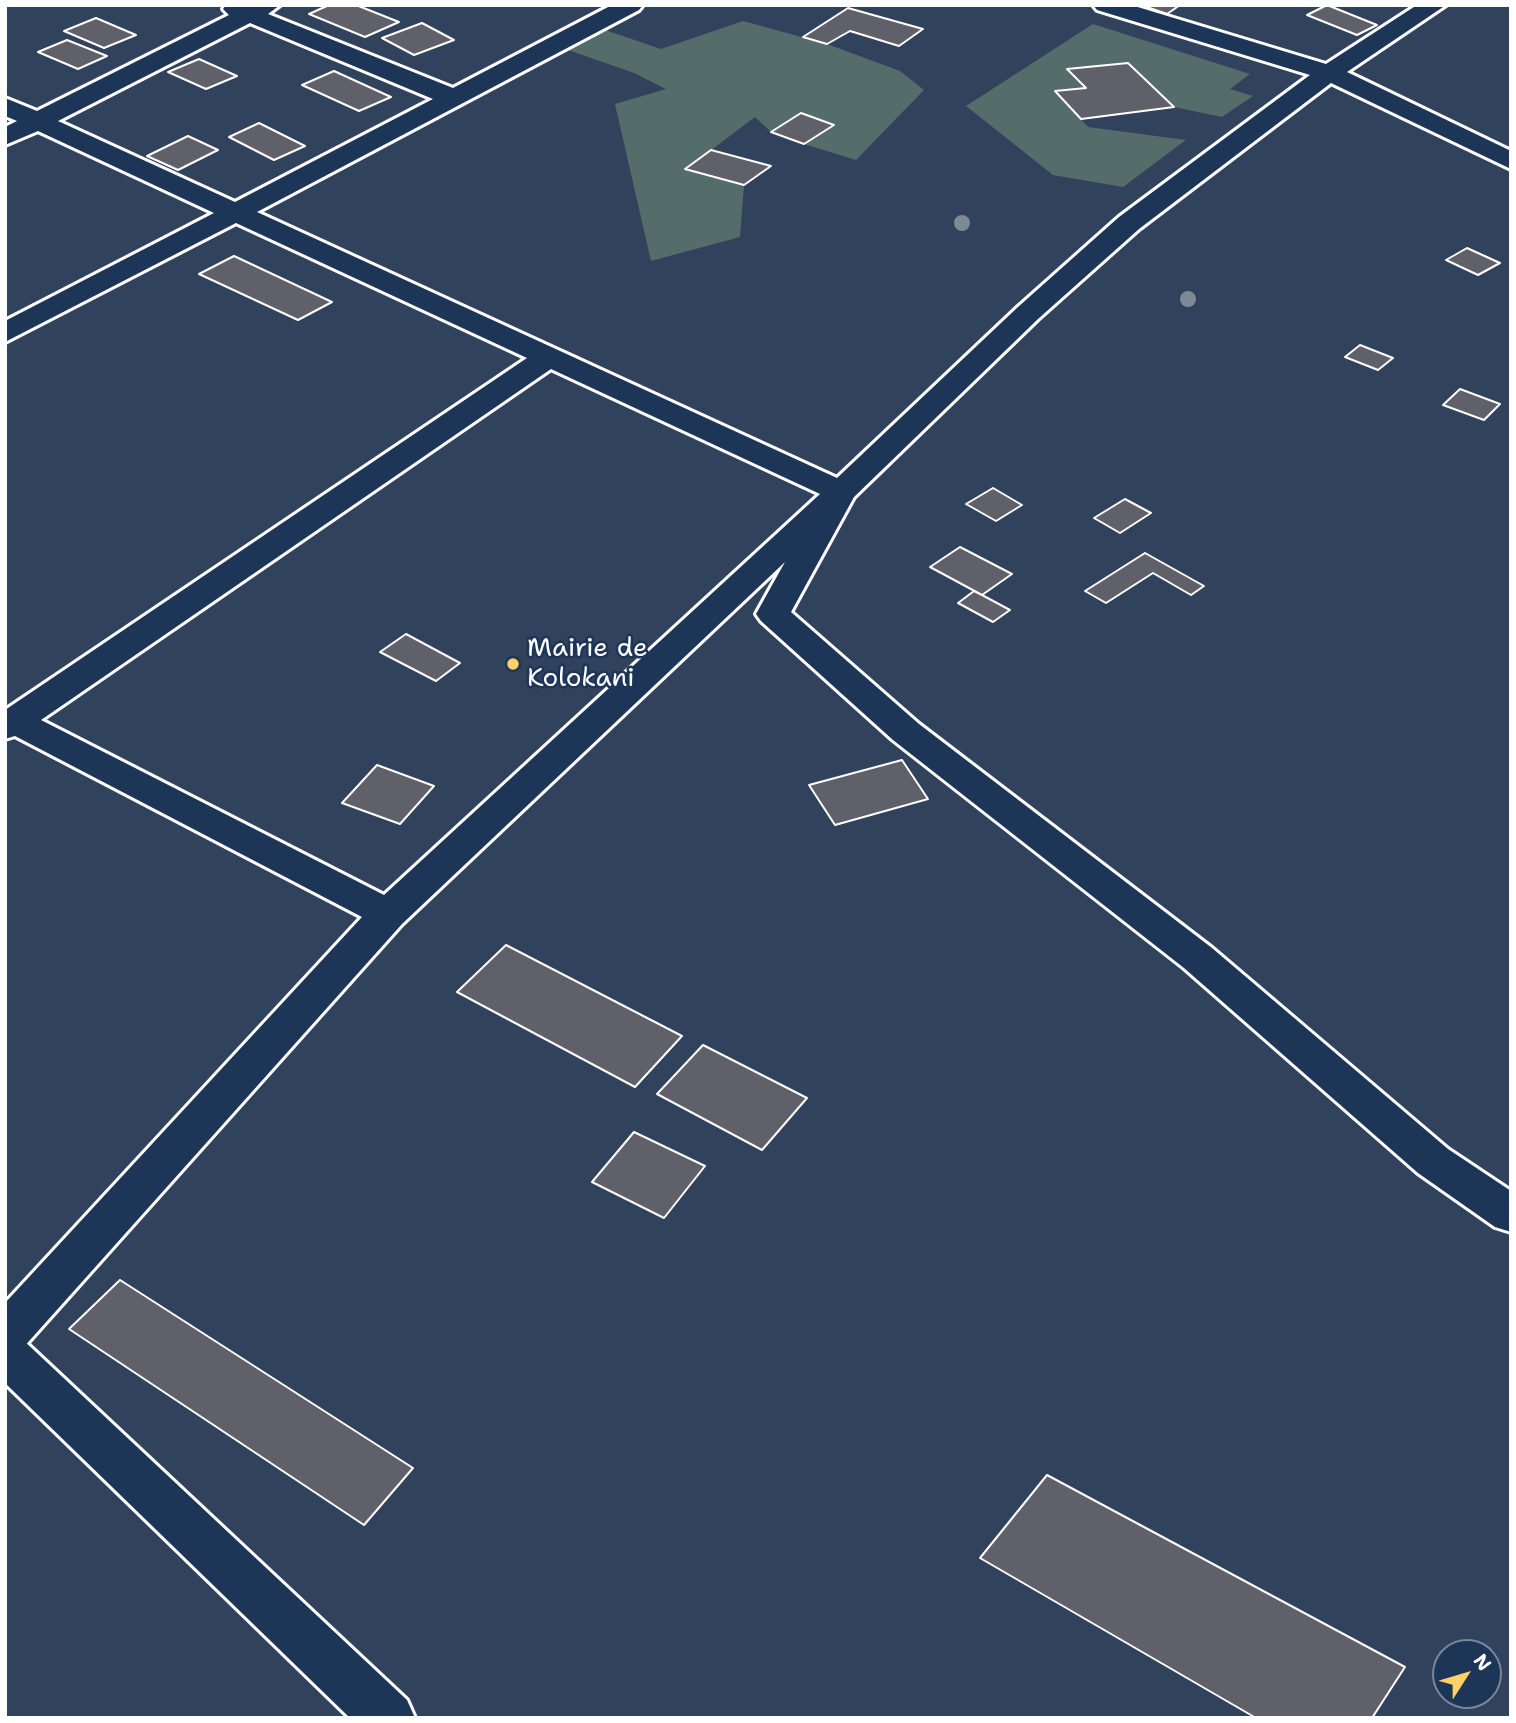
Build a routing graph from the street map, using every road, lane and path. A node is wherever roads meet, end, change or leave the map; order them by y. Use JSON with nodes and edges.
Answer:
{"nodes":[{"id":1,"x":225,"y":5,"type":"edge"},
{"id":2,"x":631,"y":5,"type":"edge"},
{"id":3,"x":1105,"y":5,"type":"edge"},
{"id":4,"x":1434,"y":5,"type":"edge"},
{"id":5,"x":259,"y":10,"type":"edge"},
{"id":6,"x":1329,"y":73,"type":"junction"},
{"id":7,"x":454,"y":98,"type":"junction"},
{"id":8,"x":5,"y":106,"type":"edge"},
{"id":9,"x":40,"y":121,"type":"junction"},
{"id":10,"x":5,"y":137,"type":"edge"},
{"id":11,"x":1511,"y":161,"type":"edge"},
{"id":12,"x":236,"y":212,"type":"junction"},
{"id":13,"x":5,"y":332,"type":"edge"},
{"id":14,"x":550,"y":357,"type":"junction"},
{"id":15,"x":841,"y":492,"type":"junction"},
{"id":16,"x":10,"y":724,"type":"edge"},
{"id":17,"x":388,"y":914,"type":"junction"},
{"id":18,"x":1511,"y":1214,"type":"edge"},
{"id":19,"x":5,"y":1335,"type":"edge"},
{"id":20,"x":5,"y":1353,"type":"edge"},
{"id":21,"x":388,"y":1718,"type":"edge"}],
"edges":[{"from":1,"to":5,"type":"street"},
{"from":2,"to":7,"type":"street"},
{"from":3,"to":6,"type":"street"},
{"from":4,"to":6,"type":"street"},
{"from":5,"to":7,"type":"street"},
{"from":5,"to":9,"type":"street"},
{"from":6,"to":11,"type":"street"},
{"from":6,"to":15,"type":"street"},
{"from":7,"to":12,"type":"street"},
{"from":8,"to":9,"type":"street"},
{"from":9,"to":10,"type":"street"},
{"from":9,"to":12,"type":"street"},
{"from":12,"to":13,"type":"street"},
{"from":12,"to":14,"type":"street"},
{"from":14,"to":15,"type":"street"},
{"from":14,"to":16,"type":"street"},
{"from":15,"to":17,"type":"street"},
{"from":15,"to":18,"type":"street"},
{"from":16,"to":17,"type":"street"},
{"from":17,"to":19,"type":"street"},
{"from":20,"to":21,"type":"street"}]}
